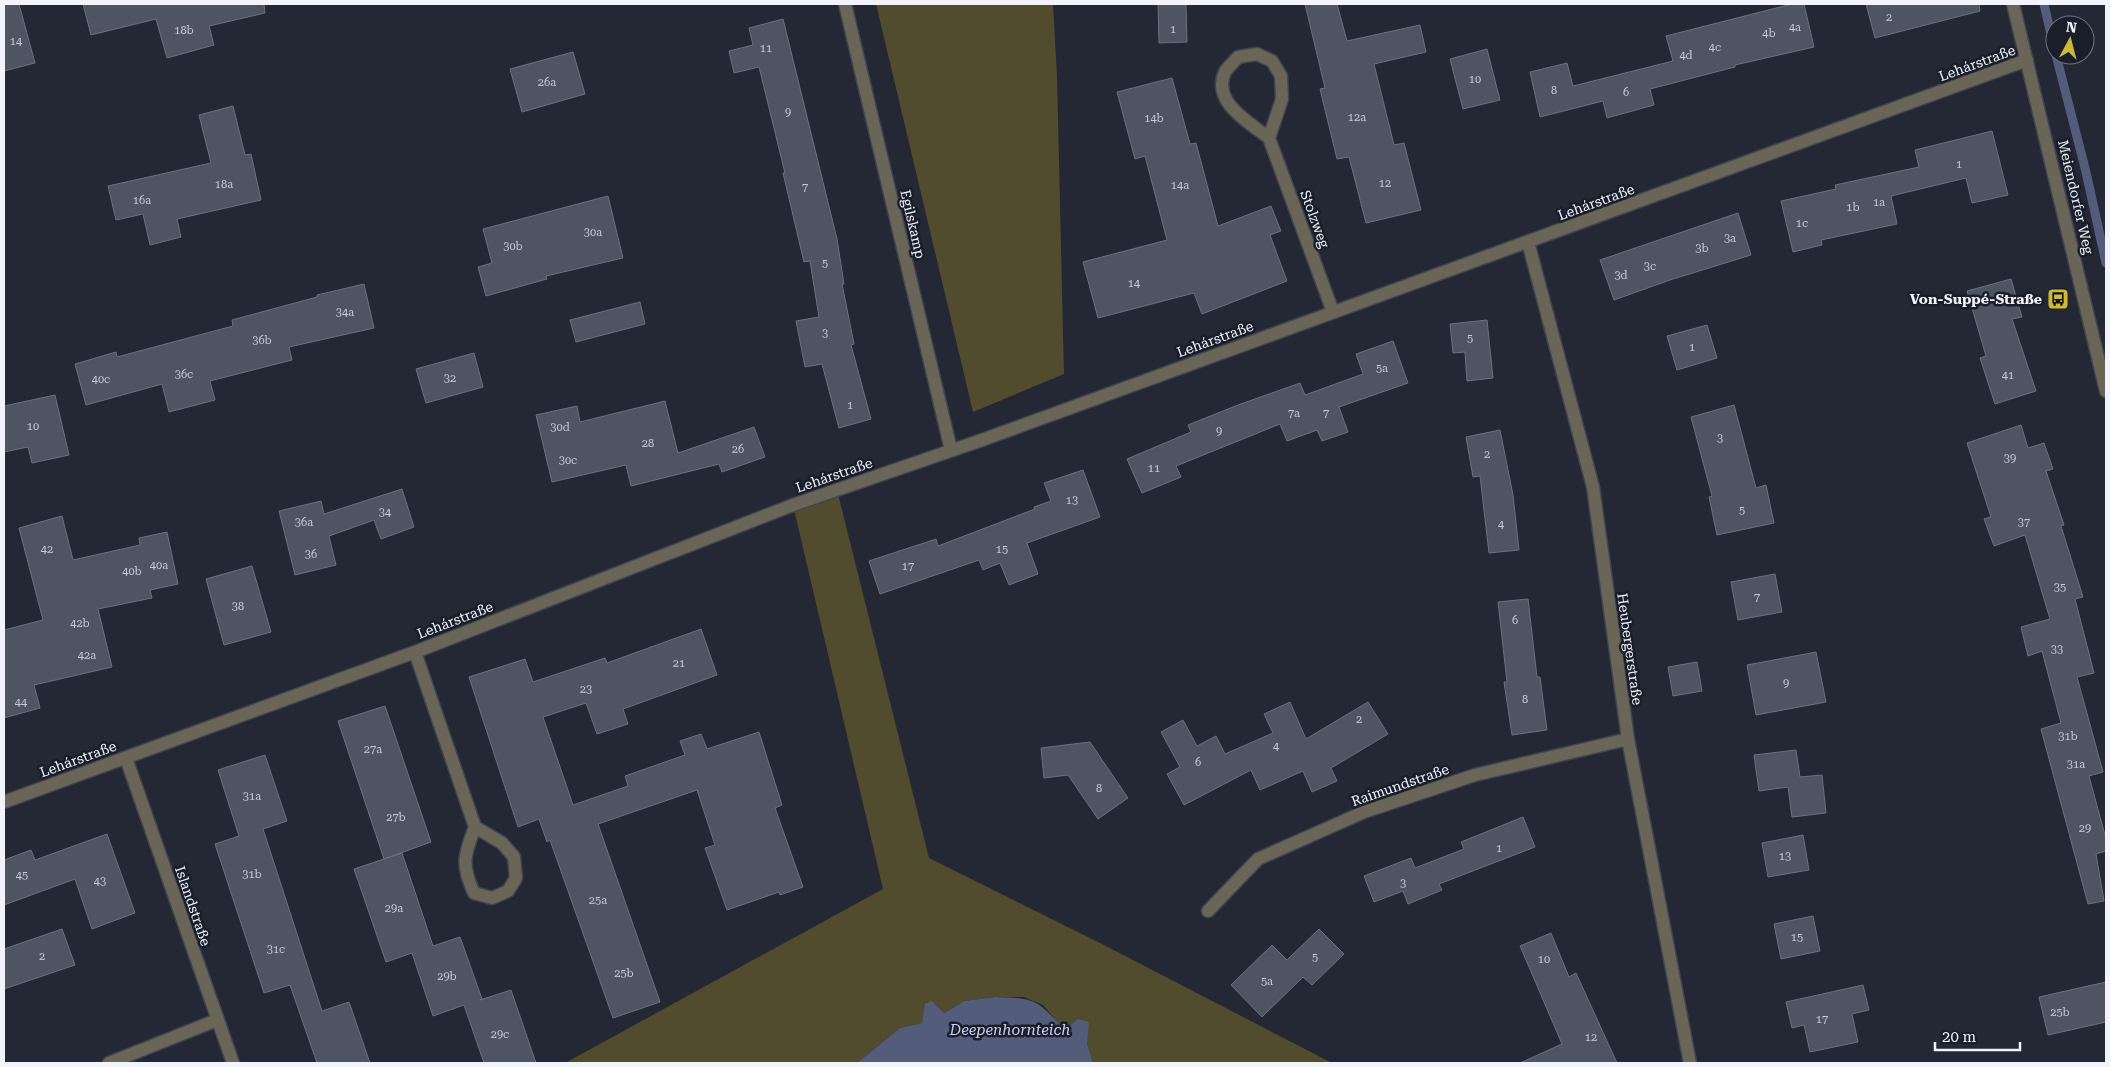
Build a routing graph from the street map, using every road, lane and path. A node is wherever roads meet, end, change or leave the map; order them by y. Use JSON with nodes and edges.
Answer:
{"nodes":[{"id":1,"x":845,"y":4,"type":"edge"},
{"id":2,"x":2015,"y":6,"type":"edge"},
{"id":3,"x":2028,"y":60,"type":"junction"},
{"id":4,"x":1269,"y":138,"type":"junction"},
{"id":5,"x":1528,"y":242,"type":"junction"},
{"id":6,"x":1333,"y":312,"type":"junction"},
{"id":7,"x":2106,"y":391,"type":"edge"},
{"id":8,"x":951,"y":450,"type":"junction"},
{"id":9,"x":415,"y":652,"type":"junction"},
{"id":10,"x":1628,"y":739,"type":"junction"},
{"id":11,"x":126,"y":758,"type":"junction"},
{"id":12,"x":4,"y":802,"type":"edge"},
{"id":13,"x":475,"y":827,"type":"junction"},
{"id":14,"x":1208,"y":911,"type":"dead end"},
{"id":15,"x":217,"y":1020,"type":"junction"},
{"id":16,"x":108,"y":1063,"type":"edge"},
{"id":17,"x":233,"y":1063,"type":"edge"},
{"id":18,"x":1690,"y":1063,"type":"edge"}],
"edges":[{"from":1,"to":8,"type":"street","name":"Egilskamp"},
{"from":2,"to":3,"type":"street","name":"Meiendorfer Weg"},
{"from":3,"to":5,"type":"street","name":"Lehárstraße"},
{"from":3,"to":7,"type":"street","name":"Meiendorfer Weg"},
{"from":4,"to":4,"type":"street","name":"Stolzweg"},
{"from":4,"to":6,"type":"street","name":"Stolzweg"},
{"from":5,"to":6,"type":"street","name":"Lehárstraße"},
{"from":5,"to":10,"type":"street","name":"Heubergerstraße"},
{"from":6,"to":8,"type":"street","name":"Lehárstraße"},
{"from":8,"to":9,"type":"street","name":"Lehárstraße"},
{"from":9,"to":11,"type":"street","name":"Lehárstraße"},
{"from":9,"to":13,"type":"street","name":"Lehárstraße"},
{"from":10,"to":14,"type":"street","name":"Raimundstraße"},
{"from":10,"to":18,"type":"street","name":"Heubergerstraße"},
{"from":11,"to":12,"type":"street","name":"Lehárstraße"},
{"from":11,"to":15,"type":"street","name":"Islandstraße"},
{"from":13,"to":13,"type":"street"},
{"from":15,"to":16,"type":"street"},
{"from":15,"to":17,"type":"street","name":"Islandstraße"}]}
